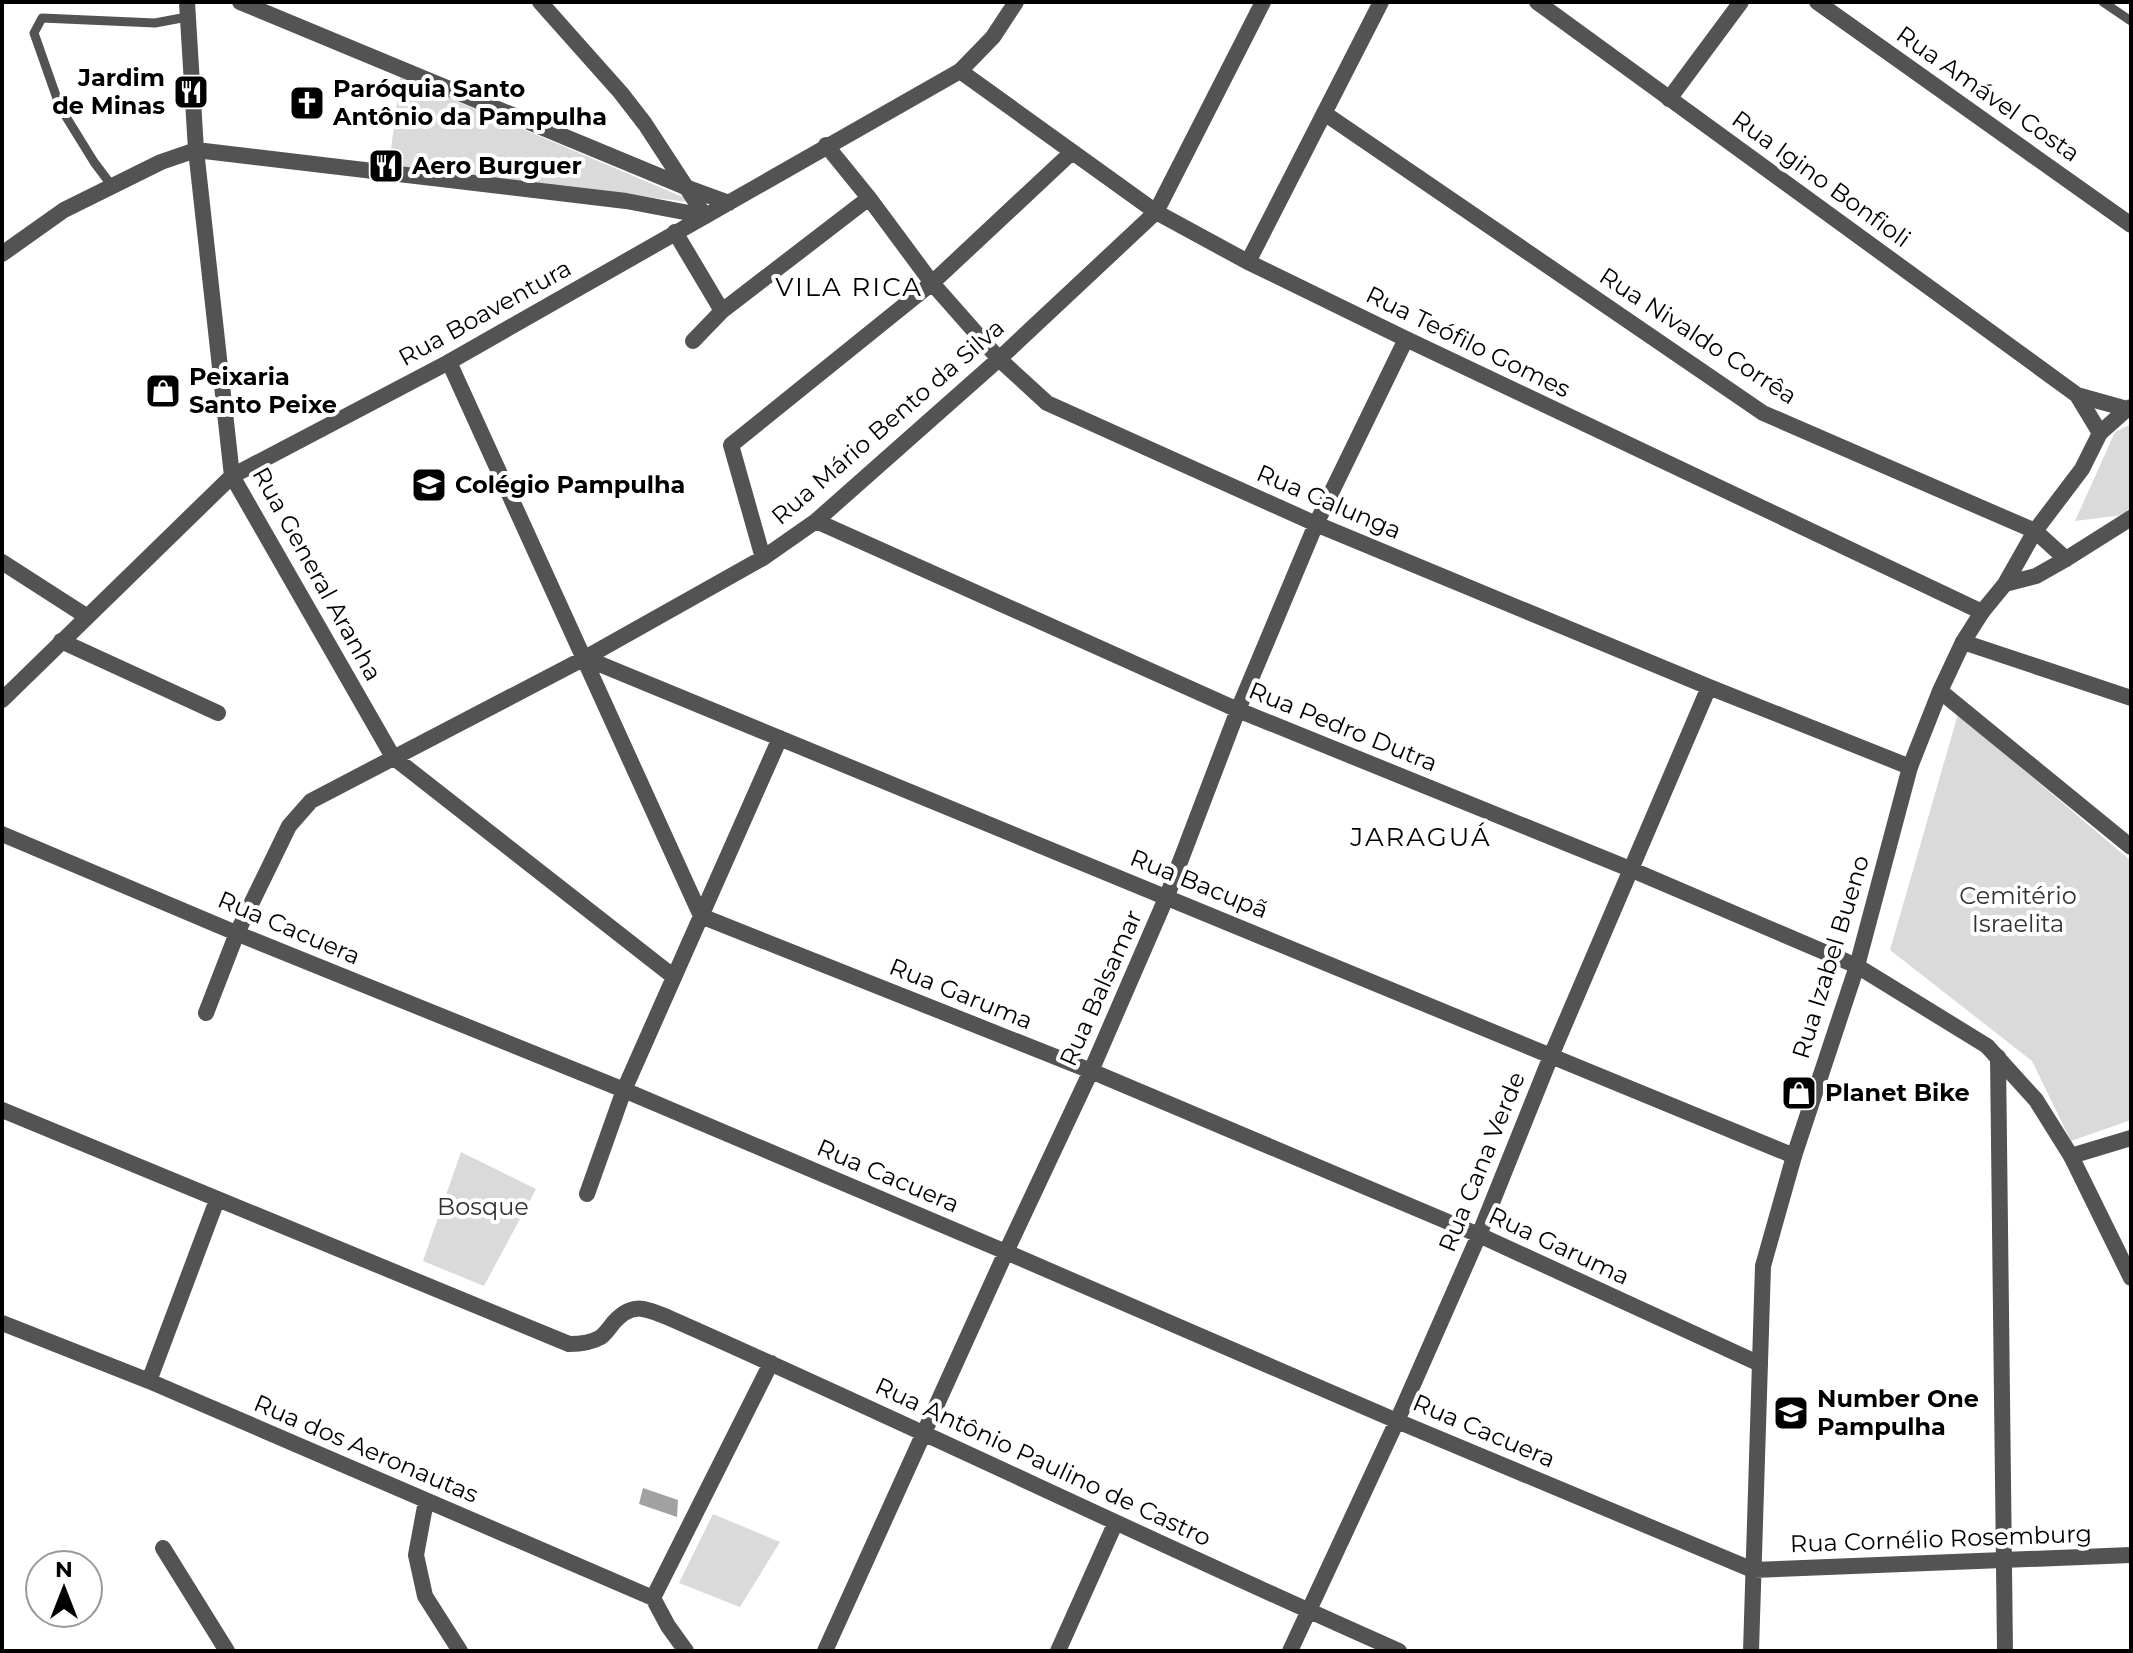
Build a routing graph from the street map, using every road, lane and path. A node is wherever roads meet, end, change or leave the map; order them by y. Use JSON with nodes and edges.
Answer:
{"nodes":[{"id":1,"x":240,"y":2,"type":"edge"},
{"id":2,"x":540,"y":2,"type":"edge"},
{"id":3,"x":1016,"y":2,"type":"edge"},
{"id":4,"x":1263,"y":2,"type":"edge"},
{"id":5,"x":1381,"y":2,"type":"edge"},
{"id":6,"x":1537,"y":2,"type":"edge"},
{"id":7,"x":1741,"y":2,"type":"edge"},
{"id":8,"x":1817,"y":2,"type":"edge"},
{"id":9,"x":2103,"y":2,"type":"edge"},
{"id":10,"x":187,"y":10,"type":"edge"},
{"id":11,"x":2131,"y":21,"type":"edge"},
{"id":12,"x":960,"y":71,"type":"junction"},
{"id":13,"x":1669,"y":99,"type":"junction"},
{"id":14,"x":1324,"y":113,"type":"junction"},
{"id":15,"x":826,"y":145,"type":"junction"},
{"id":16,"x":196,"y":150,"type":"junction"},
{"id":17,"x":1071,"y":153,"type":"junction"},
{"id":18,"x":112,"y":186,"type":"junction"},
{"id":19,"x":688,"y":188,"type":"junction"},
{"id":20,"x":869,"y":198,"type":"junction"},
{"id":21,"x":729,"y":203,"type":"junction"},
{"id":22,"x":1156,"y":212,"type":"junction"},
{"id":23,"x":705,"y":216,"type":"junction"},
{"id":24,"x":2131,"y":225,"type":"edge"},
{"id":25,"x":675,"y":232,"type":"junction"},
{"id":26,"x":2,"y":254,"type":"edge"},
{"id":27,"x":1248,"y":262,"type":"junction"},
{"id":28,"x":932,"y":283,"type":"junction"},
{"id":29,"x":722,"y":311,"type":"junction"},
{"id":30,"x":1406,"y":339,"type":"junction"},
{"id":31,"x":693,"y":341,"type":"dead end"},
{"id":32,"x":999,"y":359,"type":"junction"},
{"id":33,"x":449,"y":362,"type":"junction"},
{"id":34,"x":2077,"y":395,"type":"junction"},
{"id":35,"x":2129,"y":408,"type":"edge"},
{"id":36,"x":2100,"y":433,"type":"junction"},
{"id":37,"x":232,"y":476,"type":"junction"},
{"id":38,"x":2131,"y":518,"type":"edge"},
{"id":39,"x":816,"y":521,"type":"junction"},
{"id":40,"x":1316,"y":524,"type":"junction"},
{"id":41,"x":2035,"y":531,"type":"junction"},
{"id":42,"x":763,"y":558,"type":"junction"},
{"id":43,"x":2066,"y":559,"type":"junction"},
{"id":44,"x":2,"y":562,"type":"edge"},
{"id":45,"x":2005,"y":584,"type":"junction"},
{"id":46,"x":1982,"y":612,"type":"junction"},
{"id":47,"x":86,"y":616,"type":"junction"},
{"id":48,"x":61,"y":641,"type":"junction"},
{"id":49,"x":1963,"y":642,"type":"junction"},
{"id":50,"x":585,"y":658,"type":"junction"},
{"id":51,"x":1709,"y":687,"type":"junction"},
{"id":52,"x":1940,"y":691,"type":"junction"},
{"id":53,"x":2131,"y":698,"type":"edge"},
{"id":54,"x":2,"y":700,"type":"edge"},
{"id":55,"x":1238,"y":710,"type":"junction"},
{"id":56,"x":218,"y":713,"type":"dead end"},
{"id":57,"x":780,"y":738,"type":"junction"},
{"id":58,"x":393,"y":757,"type":"junction"},
{"id":59,"x":1910,"y":767,"type":"junction"},
{"id":60,"x":2,"y":834,"type":"edge"},
{"id":61,"x":2131,"y":847,"type":"edge"},
{"id":62,"x":1630,"y":869,"type":"junction"},
{"id":63,"x":1167,"y":896,"type":"junction"},
{"id":64,"x":701,"y":916,"type":"junction"},
{"id":65,"x":237,"y":933,"type":"junction"},
{"id":66,"x":1857,"y":966,"type":"junction"},
{"id":67,"x":674,"y":977,"type":"junction"},
{"id":68,"x":206,"y":1013,"type":"dead end"},
{"id":69,"x":1551,"y":1056,"type":"junction"},
{"id":70,"x":1998,"y":1057,"type":"junction"},
{"id":71,"x":1091,"y":1071,"type":"junction"},
{"id":72,"x":624,"y":1090,"type":"junction"},
{"id":73,"x":2,"y":1110,"type":"edge"},
{"id":74,"x":2131,"y":1138,"type":"edge"},
{"id":75,"x":1794,"y":1156,"type":"junction"},
{"id":76,"x":2071,"y":1156,"type":"junction"},
{"id":77,"x":587,"y":1194,"type":"dead end"},
{"id":78,"x":217,"y":1200,"type":"junction"},
{"id":79,"x":1479,"y":1235,"type":"junction"},
{"id":80,"x":1006,"y":1252,"type":"junction"},
{"id":81,"x":2131,"y":1278,"type":"edge"},
{"id":82,"x":2,"y":1323,"type":"edge"},
{"id":83,"x":771,"y":1363,"type":"junction"},
{"id":84,"x":1760,"y":1364,"type":"junction"},
{"id":85,"x":149,"y":1381,"type":"junction"},
{"id":86,"x":1397,"y":1421,"type":"junction"},
{"id":87,"x":924,"y":1433,"type":"junction"},
{"id":88,"x":426,"y":1501,"type":"junction"},
{"id":89,"x":1115,"y":1524,"type":"junction"},
{"id":90,"x":163,"y":1548,"type":"dead end"},
{"id":91,"x":2131,"y":1555,"type":"edge"},
{"id":92,"x":2004,"y":1560,"type":"junction"},
{"id":93,"x":1753,"y":1570,"type":"junction"},
{"id":94,"x":653,"y":1598,"type":"junction"},
{"id":95,"x":1308,"y":1611,"type":"junction"},
{"id":96,"x":227,"y":1651,"type":"edge"},
{"id":97,"x":460,"y":1651,"type":"edge"},
{"id":98,"x":686,"y":1651,"type":"edge"},
{"id":99,"x":825,"y":1651,"type":"edge"},
{"id":100,"x":1058,"y":1651,"type":"edge"},
{"id":101,"x":1290,"y":1651,"type":"edge"},
{"id":102,"x":1399,"y":1651,"type":"edge"},
{"id":103,"x":1751,"y":1651,"type":"edge"},
{"id":104,"x":2005,"y":1651,"type":"edge"}],
"edges":[{"from":1,"to":19,"type":"street"},
{"from":2,"to":19,"type":"street"},
{"from":3,"to":12,"type":"street","name":"Rua Boaventura"},
{"from":4,"to":22,"type":"street","name":"Rua Mário Bento da Silva"},
{"from":5,"to":14,"type":"street"},
{"from":6,"to":13,"type":"street","name":"Rua Igino Bonfioli"},
{"from":7,"to":13,"type":"street"},
{"from":8,"to":24,"type":"street","name":"Rua Amável Costa"},
{"from":9,"to":11,"type":"lane"},
{"from":10,"to":16,"type":"street","name":"Rua General Aranha"},
{"from":10,"to":18,"type":"lane"},
{"from":12,"to":15,"type":"street","name":"Rua Boaventura"},
{"from":12,"to":17,"type":"street","name":"Rua Teófilo Gomes"},
{"from":13,"to":34,"type":"street","name":"Rua Igino Bonfioli"},
{"from":14,"to":27,"type":"street"},
{"from":14,"to":41,"type":"street","name":"Rua Nivaldo Corrêa"},
{"from":15,"to":20,"type":"street","name":"Rua Calunga"},
{"from":15,"to":21,"type":"street","name":"Rua Boaventura"},
{"from":16,"to":18,"type":"street"},
{"from":16,"to":23,"type":"street"},
{"from":16,"to":37,"type":"street","name":"Rua General Aranha"},
{"from":17,"to":22,"type":"street","name":"Rua Teófilo Gomes"},
{"from":17,"to":28,"type":"street"},
{"from":18,"to":26,"type":"street"},
{"from":19,"to":21,"type":"street"},
{"from":19,"to":23,"type":"street"},
{"from":20,"to":28,"type":"street","name":"Rua Calunga"},
{"from":20,"to":29,"type":"street"},
{"from":21,"to":23,"type":"street","name":"Rua Boaventura"},
{"from":22,"to":27,"type":"street","name":"Rua Teófilo Gomes"},
{"from":22,"to":32,"type":"street","name":"Rua Mário Bento da Silva"},
{"from":23,"to":25,"type":"street","name":"Rua Boaventura"},
{"from":25,"to":29,"type":"street"},
{"from":25,"to":33,"type":"street","name":"Rua Boaventura"},
{"from":27,"to":30,"type":"street","name":"Rua Teófilo Gomes"},
{"from":28,"to":32,"type":"street","name":"Rua Calunga"},
{"from":28,"to":42,"type":"street"},
{"from":29,"to":31,"type":"street"},
{"from":30,"to":40,"type":"street","name":"Rua Balsamar"},
{"from":30,"to":46,"type":"street","name":"Rua Teófilo Gomes"},
{"from":32,"to":39,"type":"street","name":"Rua Mário Bento da Silva"},
{"from":32,"to":40,"type":"street","name":"Rua Calunga"},
{"from":33,"to":37,"type":"street","name":"Rua Boaventura"},
{"from":33,"to":50,"type":"street"},
{"from":34,"to":35,"type":"street","name":"Rua Igino Bonfioli"},
{"from":34,"to":36,"type":"street","name":"Rua Igino Bonfioli"},
{"from":35,"to":36,"type":"street"},
{"from":36,"to":41,"type":"street","name":"Rua Izabel Bueno"},
{"from":37,"to":47,"type":"street","name":"Rua Boaventura"},
{"from":37,"to":58,"type":"street","name":"Rua General Aranha"},
{"from":38,"to":43,"type":"street"},
{"from":39,"to":42,"type":"street","name":"Rua Mário Bento da Silva"},
{"from":39,"to":55,"type":"street","name":"Rua Pedro Dutra"},
{"from":40,"to":51,"type":"street","name":"Rua Calunga"},
{"from":40,"to":55,"type":"street","name":"Rua Balsamar"},
{"from":41,"to":43,"type":"street","name":"Rua Nivaldo Corrêa"},
{"from":41,"to":45,"type":"street","name":"Rua Izabel Bueno"},
{"from":42,"to":50,"type":"street","name":"Rua Mário Bento da Silva"},
{"from":43,"to":45,"type":"street"},
{"from":44,"to":47,"type":"street"},
{"from":45,"to":46,"type":"street","name":"Rua Izabel Bueno"},
{"from":46,"to":49,"type":"street","name":"Rua Izabel Bueno"},
{"from":47,"to":48,"type":"street","name":"Rua Boaventura"},
{"from":48,"to":54,"type":"street","name":"Rua Boaventura"},
{"from":48,"to":56,"type":"street"},
{"from":49,"to":52,"type":"street","name":"Rua Izabel Bueno"},
{"from":49,"to":53,"type":"street"},
{"from":50,"to":57,"type":"street","name":"Rua Bacupã"},
{"from":50,"to":58,"type":"street","name":"Rua Mário Bento da Silva"},
{"from":50,"to":64,"type":"street"},
{"from":51,"to":59,"type":"street","name":"Rua Calunga"},
{"from":51,"to":62,"type":"street","name":"Rua Cana Verde"},
{"from":52,"to":59,"type":"street","name":"Rua Izabel Bueno"},
{"from":52,"to":61,"type":"street"},
{"from":55,"to":62,"type":"street","name":"Rua Pedro Dutra"},
{"from":55,"to":63,"type":"street","name":"Rua Balsamar"},
{"from":57,"to":63,"type":"street","name":"Rua Bacupã"},
{"from":57,"to":64,"type":"street"},
{"from":58,"to":65,"type":"street","name":"Rua Mário Bento da Silva"},
{"from":58,"to":67,"type":"street","name":"Rua General Aranha"},
{"from":59,"to":66,"type":"street","name":"Rua Izabel Bueno"},
{"from":60,"to":65,"type":"street","name":"Rua Cacuera"},
{"from":62,"to":66,"type":"street","name":"Rua Pedro Dutra"},
{"from":62,"to":69,"type":"street","name":"Rua Cana Verde"},
{"from":63,"to":69,"type":"street","name":"Rua Bacupã"},
{"from":63,"to":71,"type":"street","name":"Rua Balsamar"},
{"from":64,"to":67,"type":"street"},
{"from":64,"to":71,"type":"street","name":"Rua Garuma"},
{"from":65,"to":68,"type":"street","name":"Rua Mário Bento da Silva"},
{"from":65,"to":72,"type":"street","name":"Rua Cacuera"},
{"from":66,"to":70,"type":"street","name":"Rua Pedro Dutra"},
{"from":66,"to":75,"type":"street","name":"Rua Izabel Bueno"},
{"from":67,"to":72,"type":"street"},
{"from":69,"to":75,"type":"street","name":"Rua Bacupã"},
{"from":69,"to":79,"type":"street","name":"Rua Cana Verde"},
{"from":70,"to":76,"type":"street","name":"Rua Pedro Dutra"},
{"from":70,"to":92,"type":"street"},
{"from":71,"to":79,"type":"street","name":"Rua Garuma"},
{"from":71,"to":80,"type":"street","name":"Rua Balsamar"},
{"from":72,"to":77,"type":"street"},
{"from":72,"to":80,"type":"street","name":"Rua Cacuera"},
{"from":73,"to":78,"type":"street"},
{"from":74,"to":76,"type":"street"},
{"from":75,"to":84,"type":"street","name":"Rua Izabel Bueno"},
{"from":76,"to":81,"type":"street","name":"Rua Pedro Dutra"},
{"from":78,"to":83,"type":"street","name":"Rua Antônio Paulino de Castro"},
{"from":78,"to":85,"type":"street"},
{"from":79,"to":84,"type":"street","name":"Rua Garuma"},
{"from":79,"to":86,"type":"street","name":"Rua Cana Verde"},
{"from":80,"to":86,"type":"street","name":"Rua Cacuera"},
{"from":80,"to":87,"type":"street","name":"Rua Balsamar"},
{"from":82,"to":85,"type":"street","name":"Rua dos Aeronautas"},
{"from":83,"to":87,"type":"street","name":"Rua Antônio Paulino de Castro"},
{"from":83,"to":94,"type":"street"},
{"from":84,"to":93,"type":"street","name":"Rua Izabel Bueno"},
{"from":85,"to":88,"type":"street","name":"Rua dos Aeronautas"},
{"from":86,"to":93,"type":"street","name":"Rua Cacuera"},
{"from":86,"to":95,"type":"street","name":"Rua Cana Verde"},
{"from":87,"to":89,"type":"street","name":"Rua Antônio Paulino de Castro"},
{"from":87,"to":99,"type":"street","name":"Rua Balsamar"},
{"from":88,"to":94,"type":"street","name":"Rua dos Aeronautas"},
{"from":88,"to":97,"type":"street"},
{"from":89,"to":95,"type":"street","name":"Rua Antônio Paulino de Castro"},
{"from":89,"to":100,"type":"street"},
{"from":90,"to":96,"type":"street"},
{"from":91,"to":92,"type":"street","name":"Rua Cornélio Rosemburg"},
{"from":92,"to":93,"type":"street","name":"Rua Cornélio Rosemburg"},
{"from":92,"to":104,"type":"street"},
{"from":93,"to":103,"type":"street","name":"Rua Izabel Bueno"},
{"from":94,"to":98,"type":"street"},
{"from":95,"to":101,"type":"street","name":"Rua Cana Verde"},
{"from":95,"to":102,"type":"street","name":"Rua Antônio Paulino de Castro"}]}
